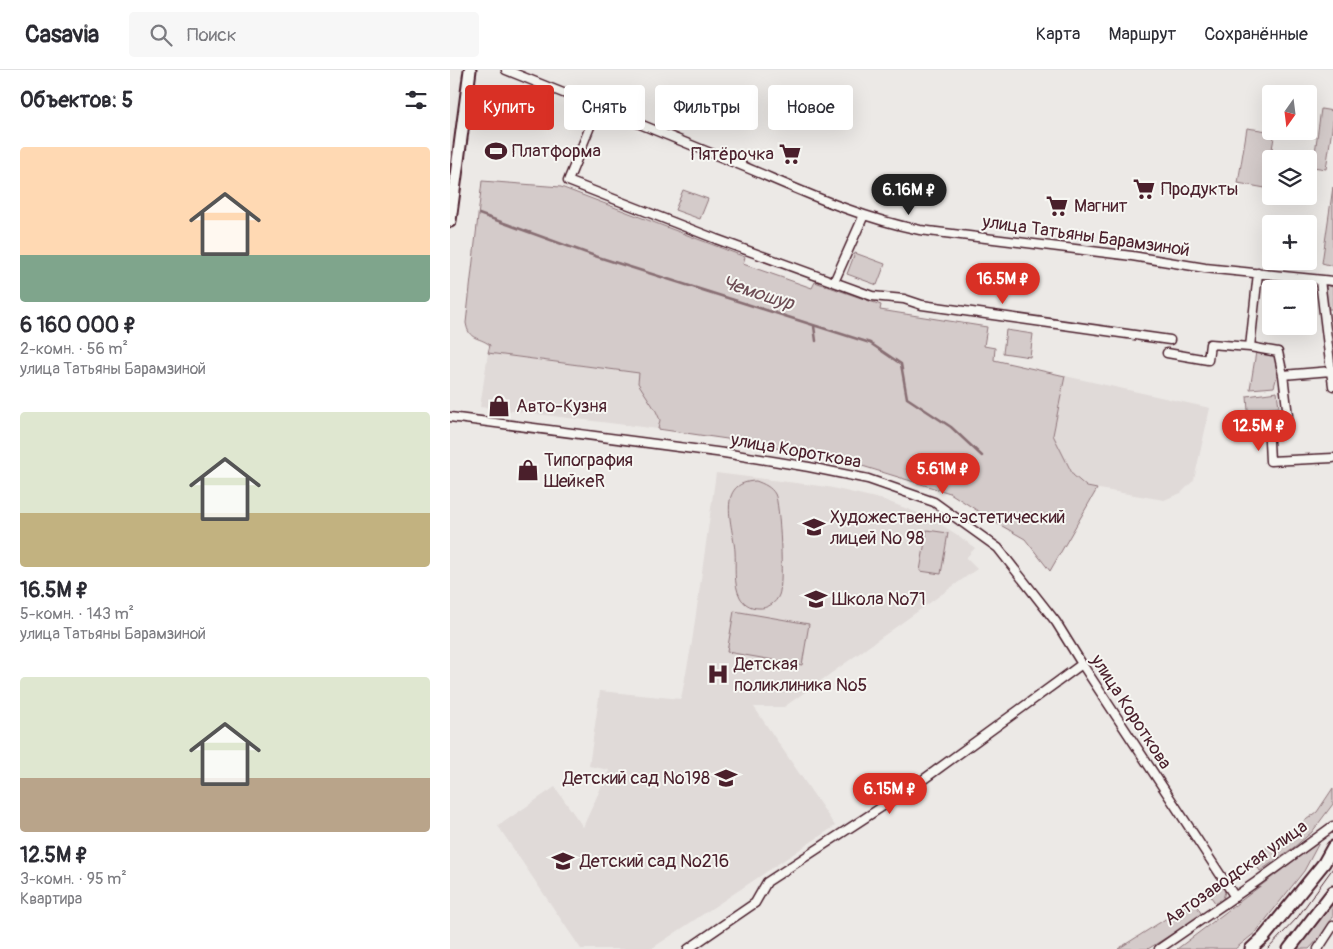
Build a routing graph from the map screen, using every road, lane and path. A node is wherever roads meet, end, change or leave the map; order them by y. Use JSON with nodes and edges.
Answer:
{"nodes":[{"id":1,"x":470,"y":70,"type":"edge"},
{"id":2,"x":506,"y":70,"type":"edge"},
{"id":3,"x":564,"y":93,"type":"edge"},
{"id":4,"x":645,"y":126,"type":"edge"},
{"id":5,"x":589,"y":130,"type":"edge"},
{"id":6,"x":864,"y":215,"type":"junction"},
{"id":7,"x":450,"y":221,"type":"edge"},
{"id":8,"x":1258,"y":273,"type":"junction"},
{"id":9,"x":1320,"y":280,"type":"junction"},
{"id":10,"x":1333,"y":281,"type":"edge"},
{"id":11,"x":834,"y":282,"type":"junction"},
{"id":12,"x":1170,"y":340,"type":"dead end"},
{"id":13,"x":1250,"y":348,"type":"junction"},
{"id":14,"x":1167,"y":353,"type":"dead end"},
{"id":15,"x":1332,"y":371,"type":"edge"},
{"id":16,"x":1283,"y":374,"type":"junction"},
{"id":17,"x":1333,"y":386,"type":"edge"},
{"id":18,"x":450,"y":417,"type":"edge"},
{"id":19,"x":1333,"y":458,"type":"edge"},
{"id":20,"x":1082,"y":664,"type":"junction"},
{"id":21,"x":1333,"y":826,"type":"edge"},
{"id":22,"x":1333,"y":848,"type":"edge"},
{"id":23,"x":1333,"y":892,"type":"edge"},
{"id":24,"x":1235,"y":897,"type":"junction"},
{"id":25,"x":1333,"y":926,"type":"edge"},
{"id":26,"x":688,"y":949,"type":"edge"},
{"id":27,"x":1159,"y":949,"type":"edge"},
{"id":28,"x":1251,"y":949,"type":"edge"},
{"id":29,"x":1289,"y":949,"type":"edge"},
{"id":30,"x":1318,"y":949,"type":"edge"}],
"edges":[{"from":1,"to":7,"type":"main road"},
{"from":2,"to":3,"type":"street","name":"улица Татьяны Барамзиной"},
{"from":4,"to":6,"type":"street","name":"улица Татьяны Барамзиной"},
{"from":5,"to":11,"type":"street"},
{"from":6,"to":8,"type":"street","name":"улица Татьяны Барамзиной"},
{"from":6,"to":11,"type":"street"},
{"from":8,"to":9,"type":"street","name":"улица Татьяны Барамзиной"},
{"from":8,"to":13,"type":"street"},
{"from":9,"to":10,"type":"street","name":"улица Татьяны Барамзиной"},
{"from":9,"to":15,"type":"street"},
{"from":11,"to":12,"type":"street"},
{"from":13,"to":14,"type":"street"},
{"from":13,"to":16,"type":"street"},
{"from":15,"to":16,"type":"street"},
{"from":15,"to":17,"type":"street"},
{"from":16,"to":19,"type":"street"},
{"from":18,"to":20,"type":"street","name":"улица Короткова"},
{"from":20,"to":24,"type":"street","name":"улица Короткова"},
{"from":20,"to":26,"type":"street"},
{"from":21,"to":24,"type":"street","name":"Автозаводская улица"},
{"from":22,"to":28,"type":"main road","name":"Автозаводская улица"},
{"from":23,"to":29,"type":"main road"},
{"from":24,"to":27,"type":"street","name":"Автозаводская улица"},
{"from":25,"to":30,"type":"street"}]}
